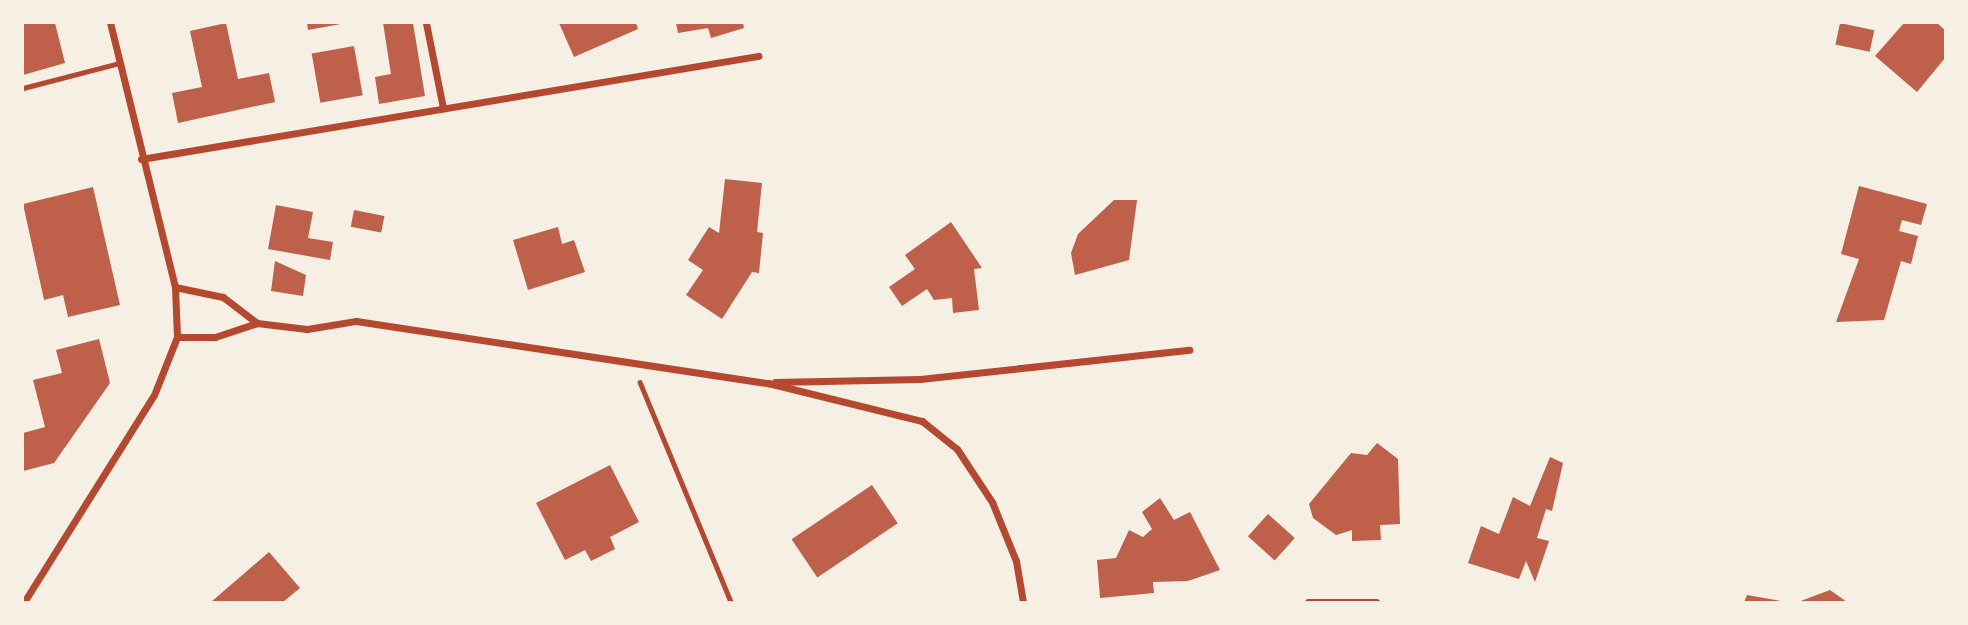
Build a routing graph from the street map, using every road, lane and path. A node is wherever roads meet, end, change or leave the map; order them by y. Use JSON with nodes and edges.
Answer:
{"nodes":[{"id":1,"x":110,"y":23,"type":"edge"},
{"id":2,"x":426,"y":23,"type":"edge"},
{"id":3,"x":758,"y":56,"type":"dead end"},
{"id":4,"x":119,"y":63,"type":"junction"},
{"id":5,"x":23,"y":88,"type":"edge"},
{"id":6,"x":443,"y":108,"type":"junction"},
{"id":7,"x":141,"y":159,"type":"junction"},
{"id":8,"x":175,"y":287,"type":"junction"},
{"id":9,"x":257,"y":323,"type":"junction"},
{"id":10,"x":177,"y":337,"type":"junction"},
{"id":11,"x":1189,"y":350,"type":"dead end"},
{"id":12,"x":633,"y":365,"type":"junction"},
{"id":13,"x":768,"y":383,"type":"junction"},
{"id":14,"x":24,"y":602,"type":"edge"},
{"id":15,"x":731,"y":602,"type":"edge"},
{"id":16,"x":1023,"y":602,"type":"edge"},
{"id":17,"x":1308,"y":602,"type":"edge"},
{"id":18,"x":1376,"y":602,"type":"edge"}],
"edges":[{"from":1,"to":4,"type":"street"},
{"from":2,"to":6,"type":"street"},
{"from":3,"to":6,"type":"street"},
{"from":4,"to":5,"type":"lane"},
{"from":4,"to":7,"type":"street"},
{"from":6,"to":7,"type":"street"},
{"from":7,"to":8,"type":"street"},
{"from":8,"to":9,"type":"street"},
{"from":8,"to":10,"type":"street"},
{"from":9,"to":10,"type":"street"},
{"from":9,"to":12,"type":"street"},
{"from":10,"to":14,"type":"street"},
{"from":11,"to":13,"type":"street"},
{"from":12,"to":13,"type":"street"},
{"from":12,"to":15,"type":"path"},
{"from":13,"to":16,"type":"street"},
{"from":17,"to":18,"type":"street"}]}
